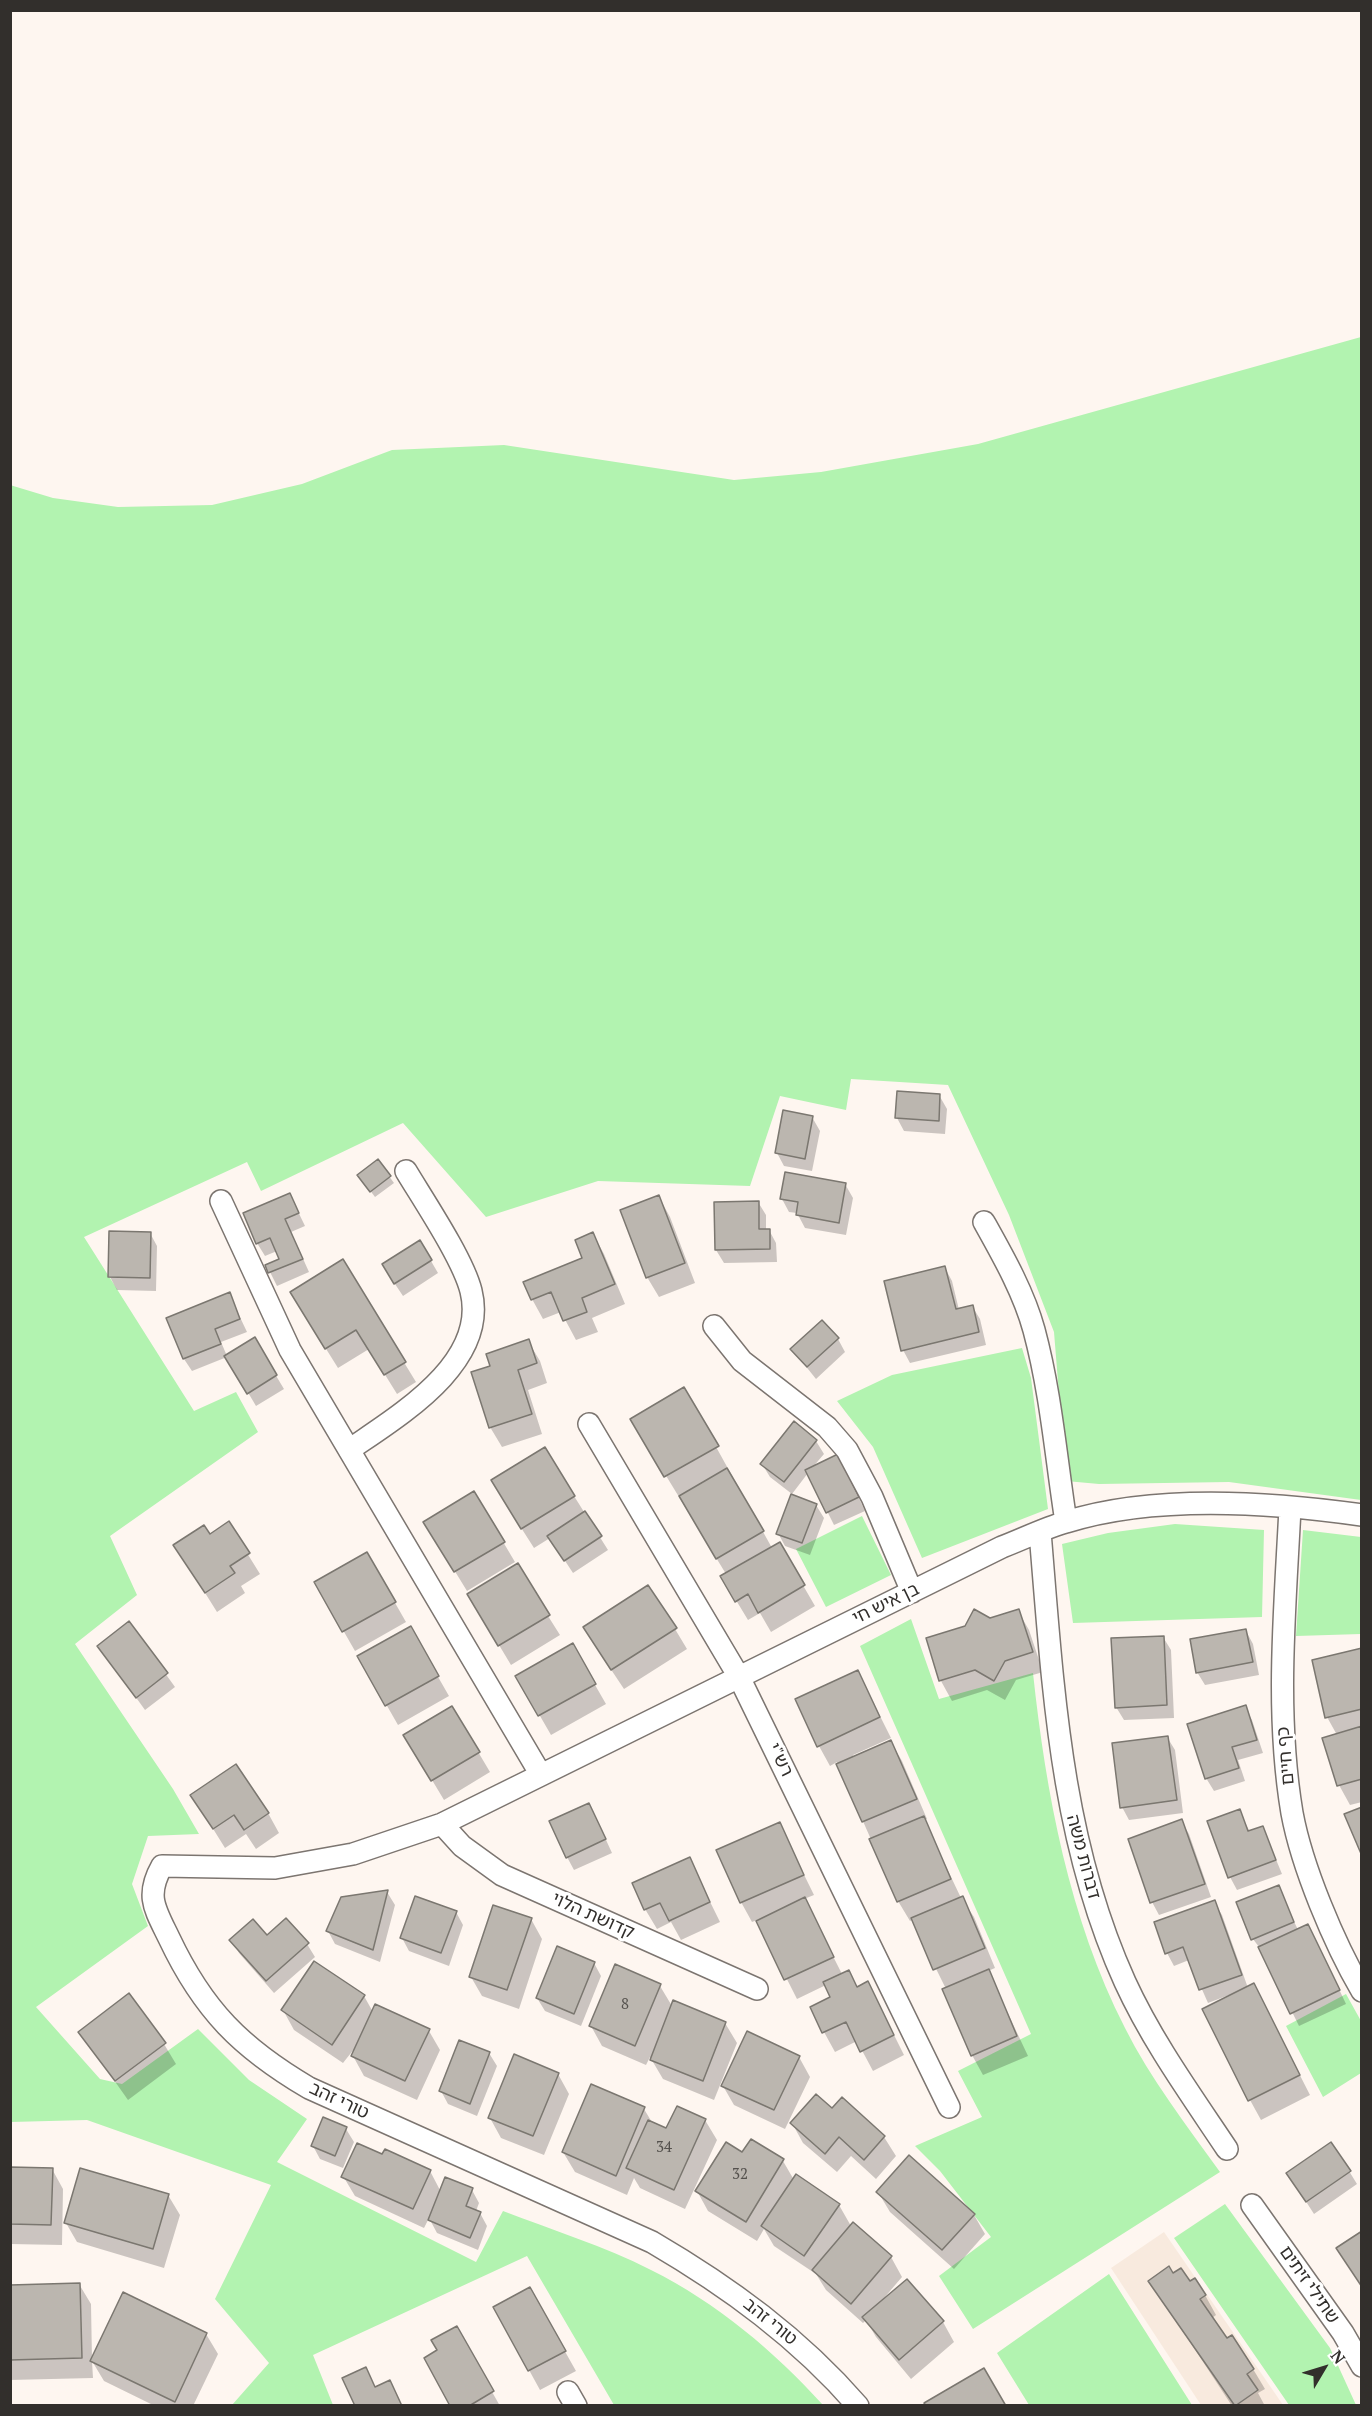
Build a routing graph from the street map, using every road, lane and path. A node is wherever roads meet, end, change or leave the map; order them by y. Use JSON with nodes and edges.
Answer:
{"nodes":[{"id":1,"x":406,"y":1171,"type":"dead end"},
{"id":2,"x":221,"y":1201,"type":"dead end"},
{"id":3,"x":984,"y":1222,"type":"dead end"},
{"id":4,"x":714,"y":1326,"type":"dead end"},
{"id":5,"x":589,"y":1424,"type":"dead end"},
{"id":6,"x":349,"y":1450,"type":"junction"},
{"id":7,"x":1290,"y":1508,"type":"junction"},
{"id":8,"x":1362,"y":1515,"type":"edge"},
{"id":9,"x":1066,"y":1522,"type":"junction"},
{"id":10,"x":1040,"y":1532,"type":"junction"},
{"id":11,"x":912,"y":1592,"type":"junction"},
{"id":12,"x":739,"y":1677,"type":"junction"},
{"id":13,"x":541,"y":1775,"type":"junction"},
{"id":14,"x":442,"y":1824,"type":"junction"},
{"id":15,"x":757,"y":1989,"type":"dead end"},
{"id":16,"x":1362,"y":1991,"type":"edge"},
{"id":17,"x":949,"y":2107,"type":"dead end"},
{"id":18,"x":1227,"y":2149,"type":"dead end"},
{"id":19,"x":1252,"y":2205,"type":"dead end"},
{"id":20,"x":1362,"y":2366,"type":"edge"},
{"id":21,"x":858,"y":2406,"type":"edge"}],
"edges":[{"from":1,"to":6,"type":"street"},
{"from":2,"to":6,"type":"street"},
{"from":3,"to":9,"type":"street"},
{"from":4,"to":11,"type":"street"},
{"from":5,"to":12,"type":"street","name":"רש\"י"},
{"from":6,"to":13,"type":"street"},
{"from":7,"to":8,"type":"street","name":"בן איש חי"},
{"from":7,"to":9,"type":"street","name":"בן איש חי"},
{"from":7,"to":16,"type":"street","name":"כף חיים"},
{"from":9,"to":10,"type":"street","name":"בן איש חי"},
{"from":10,"to":11,"type":"street","name":"בן איש חי"},
{"from":10,"to":18,"type":"street","name":"דברות משה"},
{"from":11,"to":12,"type":"street","name":"בן איש חי"},
{"from":12,"to":13,"type":"street","name":"בן איש חי"},
{"from":12,"to":17,"type":"street","name":"רש\"י"},
{"from":13,"to":14,"type":"street","name":"בן איש חי"},
{"from":14,"to":15,"type":"street","name":"קדושת הלוי"},
{"from":14,"to":21,"type":"street","name":"טורי זהב"},
{"from":19,"to":20,"type":"street","name":"שתילי זיתים"}]}
